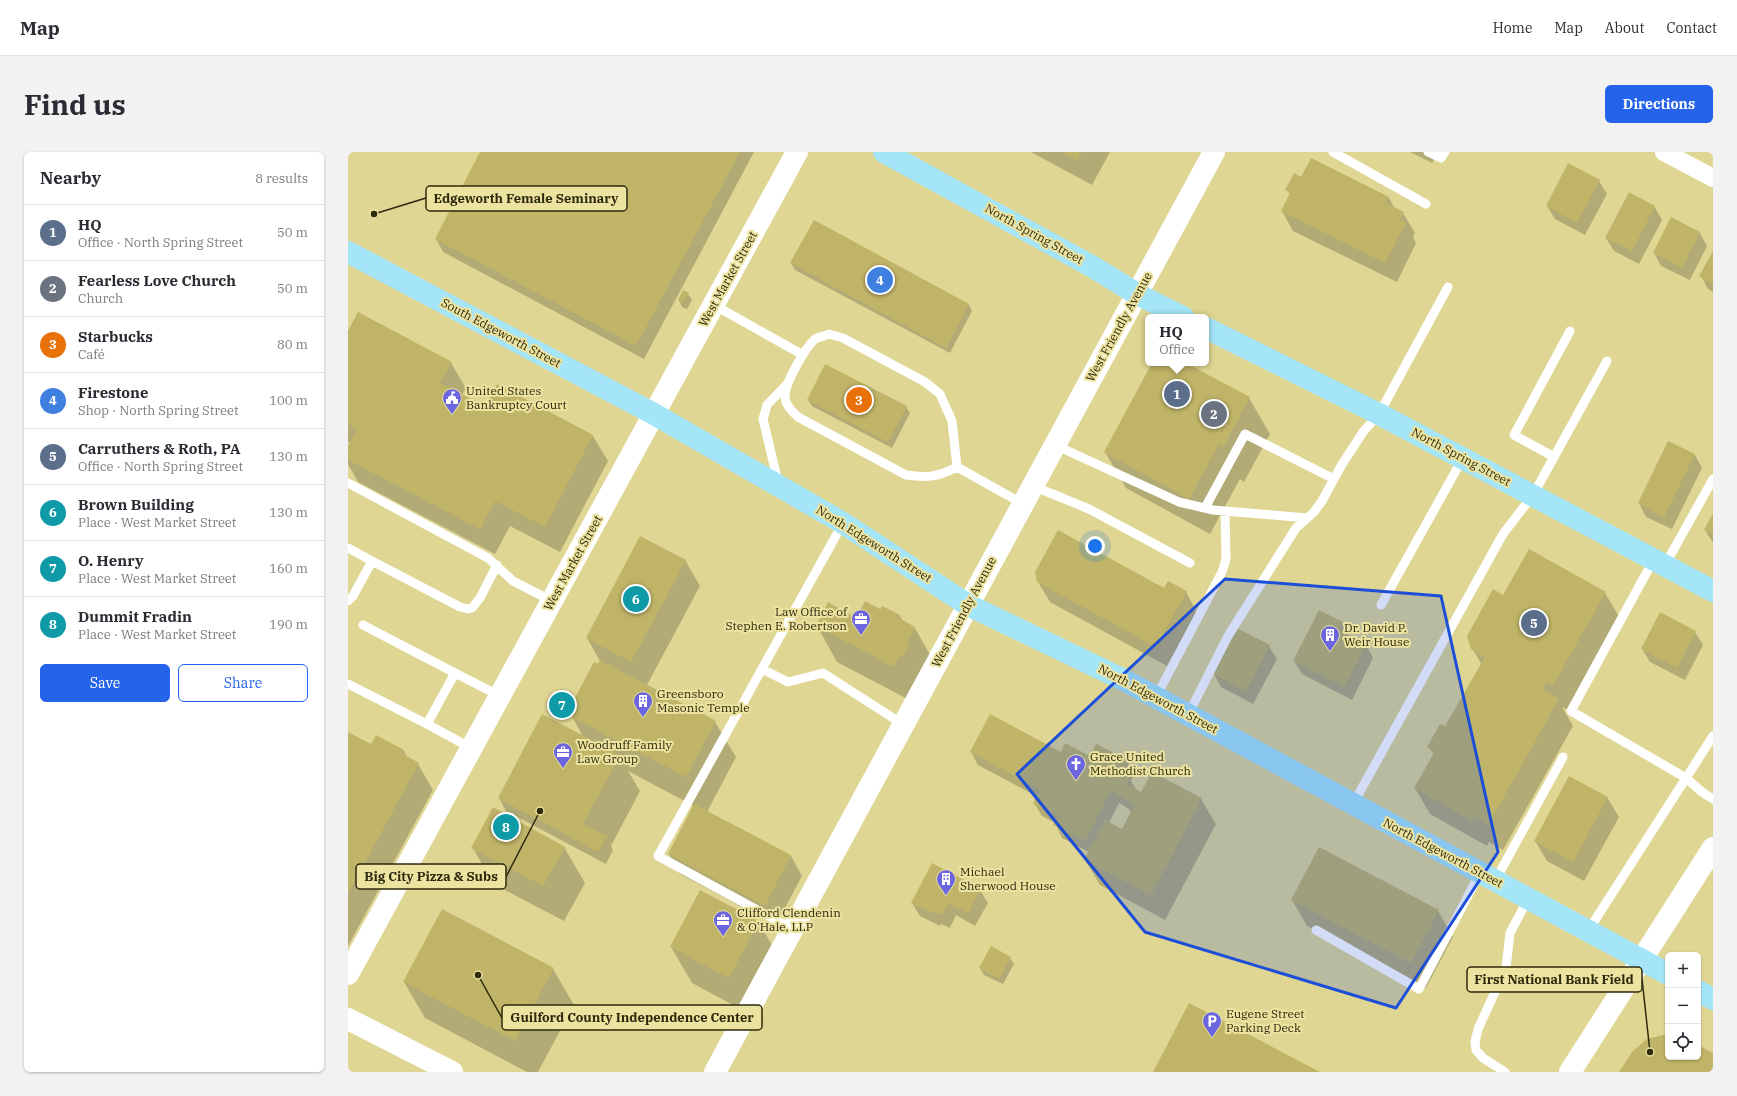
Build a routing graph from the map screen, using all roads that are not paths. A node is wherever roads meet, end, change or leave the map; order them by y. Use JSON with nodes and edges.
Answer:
{"nodes":[{"id":1,"x":797,"y":152,"type":"edge"},
{"id":2,"x":884,"y":152,"type":"edge"},
{"id":3,"x":1214,"y":152,"type":"edge"},
{"id":4,"x":1333,"y":152,"type":"edge"},
{"id":5,"x":1428,"y":152,"type":"edge"},
{"id":6,"x":1445,"y":152,"type":"edge"},
{"id":7,"x":1664,"y":152,"type":"edge"},
{"id":8,"x":1713,"y":178,"type":"edge"},
{"id":9,"x":1426,"y":204,"type":"dead end"},
{"id":10,"x":349,"y":254,"type":"edge"},
{"id":11,"x":1448,"y":287,"type":"dead end"},
{"id":12,"x":1137,"y":294,"type":"junction"},
{"id":13,"x":714,"y":305,"type":"junction"},
{"id":14,"x":1177,"y":314,"type":"edge"},
{"id":15,"x":1209,"y":329,"type":"edge"},
{"id":16,"x":1570,"y":331,"type":"dead end"},
{"id":17,"x":803,"y":355,"type":"junction"},
{"id":18,"x":1607,"y":361,"type":"dead end"},
{"id":19,"x":788,"y":383,"type":"junction"},
{"id":20,"x":654,"y":414,"type":"junction"},
{"id":21,"x":1379,"y":414,"type":"junction"},
{"id":22,"x":1055,"y":445,"type":"junction"},
{"id":23,"x":1554,"y":457,"type":"junction"},
{"id":24,"x":1463,"y":458,"type":"junction"},
{"id":25,"x":957,"y":467,"type":"junction"},
{"id":26,"x":1334,"y":479,"type":"junction"},
{"id":27,"x":1713,"y":479,"type":"edge"},
{"id":28,"x":348,"y":483,"type":"edge"},
{"id":29,"x":779,"y":486,"type":"junction"},
{"id":30,"x":1028,"y":495,"type":"junction"},
{"id":31,"x":1533,"y":496,"type":"junction"},
{"id":32,"x":1205,"y":508,"type":"junction"},
{"id":33,"x":1225,"y":511,"type":"junction"},
{"id":34,"x":1307,"y":518,"type":"junction"},
{"id":35,"x":843,"y":523,"type":"junction"},
{"id":36,"x":348,"y":548,"type":"edge"},
{"id":37,"x":372,"y":561,"type":"junction"},
{"id":38,"x":1660,"y":562,"type":"junction"},
{"id":39,"x":1190,"y":563,"type":"dead end"},
{"id":40,"x":497,"y":565,"type":"junction"},
{"id":41,"x":1713,"y":591,"type":"edge"},
{"id":42,"x":348,"y":601,"type":"edge"},
{"id":43,"x":552,"y":601,"type":"junction"},
{"id":44,"x":968,"y":605,"type":"junction"},
{"id":45,"x":1381,"y":605,"type":"dead end"},
{"id":46,"x":362,"y":625,"type":"dead end"},
{"id":47,"x":762,"y":669,"type":"junction"},
{"id":48,"x":455,"y":673,"type":"junction"},
{"id":49,"x":348,"y":684,"type":"edge"},
{"id":50,"x":500,"y":696,"type":"junction"},
{"id":51,"x":1156,"y":697,"type":"junction"},
{"id":52,"x":1188,"y":715,"type":"junction"},
{"id":53,"x":427,"y":724,"type":"junction"},
{"id":54,"x":904,"y":725,"type":"junction"},
{"id":55,"x":1713,"y":736,"type":"edge"},
{"id":56,"x":472,"y":748,"type":"junction"},
{"id":57,"x":1563,"y":757,"type":"dead end"},
{"id":58,"x":1686,"y":778,"type":"junction"},
{"id":59,"x":1713,"y":798,"type":"edge"},
{"id":60,"x":1353,"y":804,"type":"junction"},
{"id":61,"x":1713,"y":848,"type":"edge"},
{"id":62,"x":1487,"y":877,"type":"junction"},
{"id":63,"x":1528,"y":899,"type":"junction"},
{"id":64,"x":792,"y":929,"type":"junction"},
{"id":65,"x":1316,"y":930,"type":"dead end"},
{"id":66,"x":1588,"y":931,"type":"junction"},
{"id":67,"x":1642,"y":960,"type":"junction"},
{"id":68,"x":1665,"y":972,"type":"edge"},
{"id":69,"x":348,"y":974,"type":"edge"},
{"id":70,"x":1701,"y":993,"type":"edge"},
{"id":71,"x":1713,"y":999,"type":"edge"},
{"id":72,"x":348,"y":1019,"type":"edge"},
{"id":73,"x":452,"y":1072,"type":"edge"},
{"id":74,"x":715,"y":1072,"type":"edge"},
{"id":75,"x":1505,"y":1072,"type":"edge"},
{"id":76,"x":1570,"y":1072,"type":"edge"}],
"edges":[{"from":1,"to":13,"type":"main road","name":"West Market Street"},
{"from":2,"to":12,"type":"main road","name":"North Spring Street"},
{"from":3,"to":12,"type":"main road","name":"West Friendly Avenue"},
{"from":4,"to":9,"type":"lane"},
{"from":5,"to":6,"type":"lane"},
{"from":7,"to":8,"type":"street"},
{"from":10,"to":20,"type":"main road","name":"South Edgeworth Street"},
{"from":11,"to":21,"type":"lane"},
{"from":12,"to":14,"type":"main road","name":"North Spring Street"},
{"from":12,"to":22,"type":"main road","name":"West Friendly Avenue"},
{"from":13,"to":17,"type":"lane"},
{"from":13,"to":20,"type":"main road","name":"West Market Street"},
{"from":15,"to":21,"type":"main road","name":"North Spring Street"},
{"from":16,"to":23,"type":"lane"},
{"from":17,"to":19,"type":"lane"},
{"from":17,"to":25,"type":"lane"},
{"from":18,"to":23,"type":"lane"},
{"from":19,"to":25,"type":"lane"},
{"from":19,"to":29,"type":"lane"},
{"from":20,"to":29,"type":"main road","name":"North Edgeworth Street"},
{"from":20,"to":43,"type":"main road","name":"West Market Street"},
{"from":21,"to":24,"type":"main road","name":"North Spring Street"},
{"from":21,"to":26,"type":"lane"},
{"from":22,"to":30,"type":"main road","name":"West Friendly Avenue"},
{"from":22,"to":32,"type":"lane"},
{"from":23,"to":31,"type":"lane"},
{"from":24,"to":31,"type":"main road","name":"North Spring Street"},
{"from":24,"to":45,"type":"lane"},
{"from":25,"to":30,"type":"lane"},
{"from":26,"to":32,"type":"lane"},
{"from":26,"to":34,"type":"lane"},
{"from":27,"to":38,"type":"lane"},
{"from":28,"to":40,"type":"lane"},
{"from":29,"to":35,"type":"main road","name":"North Edgeworth Street"},
{"from":30,"to":39,"type":"lane"},
{"from":30,"to":44,"type":"main road","name":"West Friendly Avenue"},
{"from":31,"to":38,"type":"main road","name":"North Spring Street"},
{"from":31,"to":60,"type":"lane"},
{"from":32,"to":33,"type":"lane"},
{"from":33,"to":34,"type":"lane"},
{"from":33,"to":51,"type":"lane"},
{"from":34,"to":52,"type":"lane"},
{"from":35,"to":44,"type":"main road","name":"North Edgeworth Street"},
{"from":35,"to":47,"type":"lane"},
{"from":36,"to":37,"type":"lane"},
{"from":37,"to":40,"type":"lane"},
{"from":37,"to":42,"type":"lane"},
{"from":38,"to":41,"type":"main road","name":"North Spring Street"},
{"from":38,"to":58,"type":"lane"},
{"from":40,"to":43,"type":"lane"},
{"from":43,"to":50,"type":"main road","name":"West Market Street"},
{"from":44,"to":51,"type":"main road","name":"North Edgeworth Street"},
{"from":44,"to":54,"type":"main road","name":"West Friendly Avenue"},
{"from":46,"to":48,"type":"lane"},
{"from":47,"to":54,"type":"lane"},
{"from":47,"to":64,"type":"lane"},
{"from":48,"to":50,"type":"lane"},
{"from":48,"to":53,"type":"lane"},
{"from":49,"to":53,"type":"lane"},
{"from":50,"to":56,"type":"main road","name":"West Market Street"},
{"from":51,"to":52,"type":"main road","name":"North Edgeworth Street"},
{"from":52,"to":60,"type":"main road","name":"North Edgeworth Street"},
{"from":53,"to":56,"type":"lane"},
{"from":54,"to":64,"type":"main road","name":"West Friendly Avenue"},
{"from":55,"to":58,"type":"lane"},
{"from":56,"to":69,"type":"main road","name":"West Market Street"},
{"from":57,"to":62,"type":"lane"},
{"from":58,"to":59,"type":"lane"},
{"from":58,"to":66,"type":"lane"},
{"from":60,"to":62,"type":"main road","name":"North Edgeworth Street"},
{"from":61,"to":67,"type":"main road"},
{"from":62,"to":63,"type":"main road","name":"North Edgeworth Street"},
{"from":62,"to":65,"type":"lane"},
{"from":63,"to":66,"type":"main road","name":"North Edgeworth Street"},
{"from":63,"to":75,"type":"lane"},
{"from":64,"to":74,"type":"main road","name":"West Friendly Avenue"},
{"from":66,"to":67,"type":"main road","name":"North Edgeworth Street"},
{"from":67,"to":68,"type":"main road","name":"North Edgeworth Street"},
{"from":67,"to":76,"type":"main road"},
{"from":70,"to":71,"type":"main road"},
{"from":72,"to":73,"type":"main road"}]}
